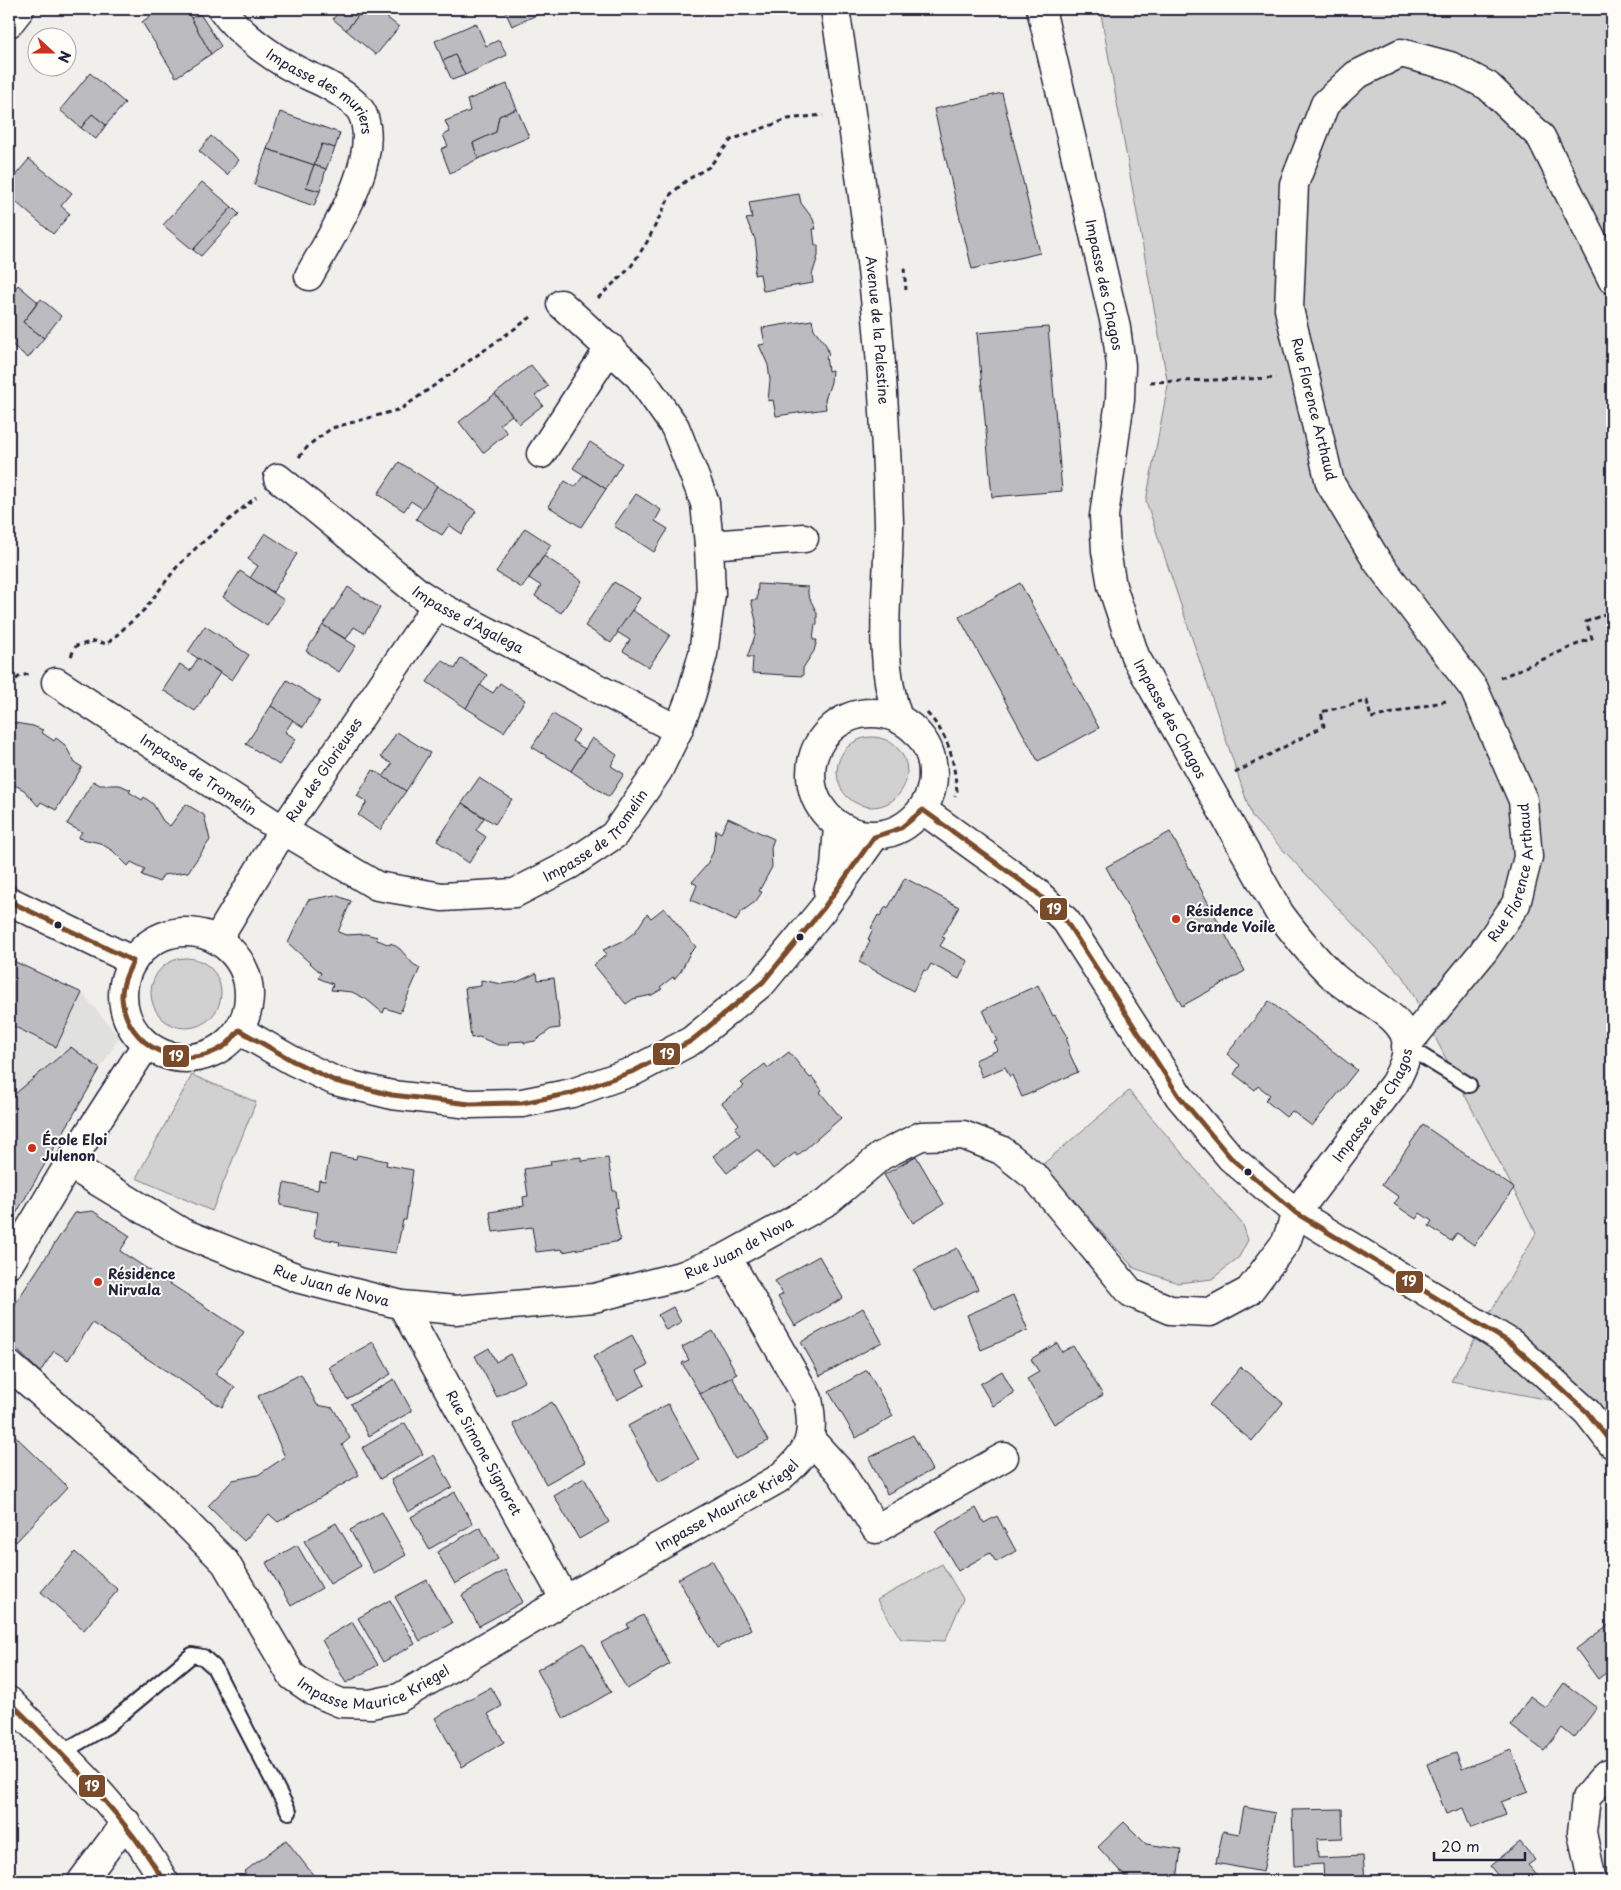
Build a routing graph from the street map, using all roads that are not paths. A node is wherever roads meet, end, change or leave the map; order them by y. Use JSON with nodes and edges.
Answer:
{"nodes":[{"id":1,"x":20,"y":9,"type":"edge"},
{"id":2,"x":222,"y":9,"type":"edge"},
{"id":3,"x":835,"y":9,"type":"edge"},
{"id":4,"x":1041,"y":9,"type":"edge"},
{"id":5,"x":9,"y":23,"type":"edge"},
{"id":6,"x":309,"y":276,"type":"dead end"},
{"id":7,"x":1612,"y":279,"type":"edge"},
{"id":8,"x":561,"y":304,"type":"road end"},
{"id":9,"x":610,"y":347,"type":"junction"},
{"id":10,"x":541,"y":454,"type":"dead end"},
{"id":11,"x":278,"y":478,"type":"road end"},
{"id":12,"x":804,"y":538,"type":"dead end"},
{"id":13,"x":709,"y":545,"type":"junction"},
{"id":14,"x":437,"y":605,"type":"junction"},
{"id":15,"x":884,"y":654,"type":"junction"},
{"id":16,"x":56,"y":682,"type":"road end"},
{"id":17,"x":865,"y":713,"type":"junction"},
{"id":18,"x":898,"y":718,"type":"junction"},
{"id":19,"x":678,"y":730,"type":"junction"},
{"id":20,"x":923,"y":810,"type":"junction"},
{"id":21,"x":838,"y":826,"type":"junction"},
{"id":22,"x":283,"y":830,"type":"junction"},
{"id":23,"x":874,"y":837,"type":"junction"},
{"id":24,"x":9,"y":901,"type":"edge"},
{"id":25,"x":823,"y":909,"type":"junction"},
{"id":26,"x":217,"y":940,"type":"junction"},
{"id":27,"x":133,"y":961,"type":"junction"},
{"id":28,"x":239,"y":1030,"type":"junction"},
{"id":29,"x":146,"y":1045,"type":"junction"},
{"id":30,"x":1406,"y":1046,"type":"junction"},
{"id":31,"x":1469,"y":1085,"type":"dead end"},
{"id":32,"x":69,"y":1164,"type":"junction"},
{"id":33,"x":1296,"y":1213,"type":"junction"},
{"id":34,"x":727,"y":1257,"type":"junction"},
{"id":35,"x":9,"y":1264,"type":"edge"},
{"id":36,"x":402,"y":1304,"type":"junction"},
{"id":37,"x":9,"y":1365,"type":"edge"},
{"id":38,"x":811,"y":1440,"type":"junction"},
{"id":39,"x":1612,"y":1444,"type":"edge"},
{"id":40,"x":1004,"y":1457,"type":"dead end"},
{"id":41,"x":565,"y":1600,"type":"junction"},
{"id":42,"x":9,"y":1701,"type":"edge"},
{"id":43,"x":61,"y":1753,"type":"junction"},
{"id":44,"x":1612,"y":1772,"type":"edge"},
{"id":45,"x":289,"y":1812,"type":"dead end"},
{"id":46,"x":126,"y":1822,"type":"junction"},
{"id":47,"x":82,"y":1881,"type":"edge"},
{"id":48,"x":164,"y":1881,"type":"edge"},
{"id":49,"x":1592,"y":1881,"type":"edge"}],
"edges":[{"from":1,"to":5,"type":"street"},
{"from":2,"to":6,"type":"street","name":"Impasse des muriers"},
{"from":3,"to":15,"type":"street","name":"Avenue de la Palestine"},
{"from":4,"to":30,"type":"street","name":"Impasse des Chagos"},
{"from":7,"to":30,"type":"street","name":"Rue Florence Arthaud"},
{"from":8,"to":9,"type":"street","name":"Impasse de Tromelin"},
{"from":9,"to":10,"type":"street"},
{"from":9,"to":13,"type":"street","name":"Impasse de Tromelin"},
{"from":11,"to":14,"type":"street","name":"Impasse d'Agalega"},
{"from":12,"to":13,"type":"street"},
{"from":13,"to":19,"type":"street","name":"Impasse de Tromelin"},
{"from":14,"to":19,"type":"street","name":"Impasse d'Agalega"},
{"from":14,"to":22,"type":"street","name":"Rue des Glorieuses"},
{"from":15,"to":17,"type":"street","name":"Avenue de la Palestine"},
{"from":15,"to":18,"type":"street","name":"Avenue de la Palestine"},
{"from":16,"to":22,"type":"street","name":"Impasse de Tromelin"},
{"from":17,"to":18,"type":"street"},
{"from":17,"to":21,"type":"street"},
{"from":18,"to":20,"type":"street"},
{"from":19,"to":22,"type":"street","name":"Impasse de Tromelin"},
{"from":20,"to":23,"type":"street"},
{"from":20,"to":33,"type":"street"},
{"from":21,"to":23,"type":"street"},
{"from":21,"to":25,"type":"street"},
{"from":22,"to":26,"type":"street","name":"Rue des Glorieuses"},
{"from":23,"to":25,"type":"street"},
{"from":24,"to":27,"type":"street"},
{"from":25,"to":28,"type":"street"},
{"from":26,"to":27,"type":"street"},
{"from":26,"to":28,"type":"street"},
{"from":27,"to":29,"type":"street"},
{"from":28,"to":29,"type":"street"},
{"from":29,"to":32,"type":"street"},
{"from":30,"to":31,"type":"lane"},
{"from":30,"to":33,"type":"street","name":"Impasse des Chagos"},
{"from":32,"to":35,"type":"street"},
{"from":32,"to":36,"type":"street","name":"Rue Juan de Nova"},
{"from":33,"to":34,"type":"street","name":"Rue Juan de Nova"},
{"from":33,"to":39,"type":"street"},
{"from":34,"to":36,"type":"street","name":"Rue Juan de Nova"},
{"from":34,"to":38,"type":"street"},
{"from":36,"to":41,"type":"street","name":"Rue Simone Signoret"},
{"from":37,"to":41,"type":"street","name":"Impasse Maurice Kriegel"},
{"from":38,"to":40,"type":"street"},
{"from":38,"to":41,"type":"street","name":"Impasse Maurice Kriegel"},
{"from":42,"to":43,"type":"street"},
{"from":43,"to":45,"type":"lane"},
{"from":43,"to":46,"type":"street"},
{"from":44,"to":49,"type":"street"},
{"from":46,"to":47,"type":"street"},
{"from":46,"to":48,"type":"street"}]}
